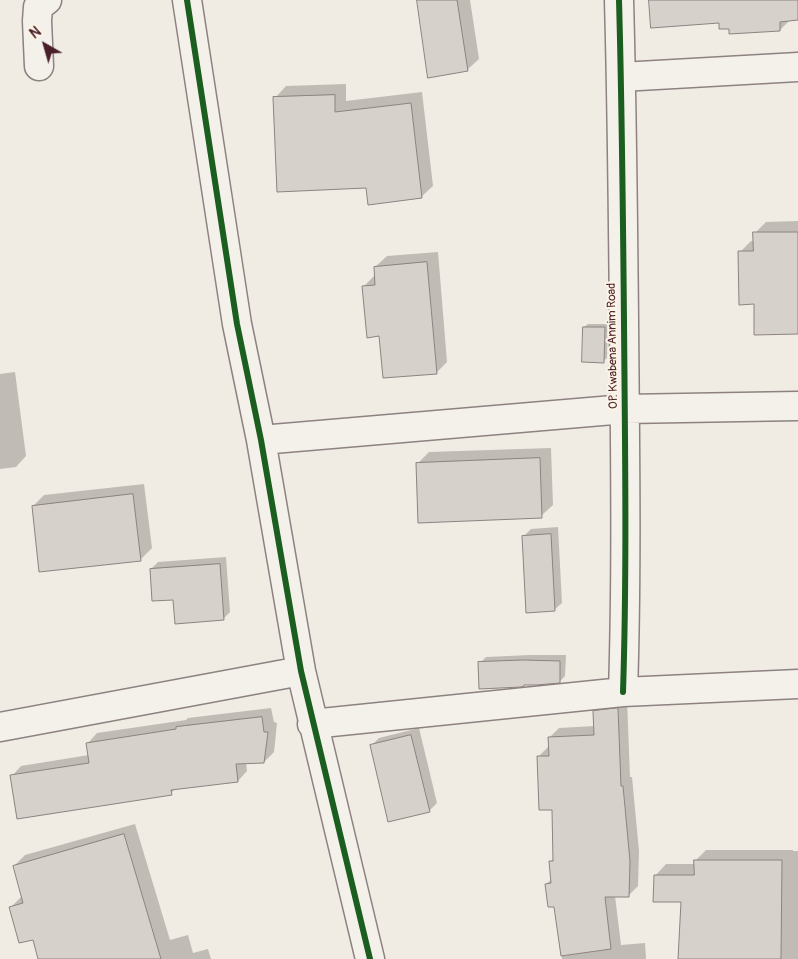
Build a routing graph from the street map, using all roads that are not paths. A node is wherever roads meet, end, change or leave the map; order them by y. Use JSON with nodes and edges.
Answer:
{"nodes":[{"id":1,"x":47,"y":0,"type":"edge"},
{"id":2,"x":187,"y":0,"type":"edge"},
{"id":3,"x":619,"y":0,"type":"edge"},
{"id":4,"x":39,"y":66,"type":"dead end"},
{"id":5,"x":798,"y":67,"type":"edge"},
{"id":6,"x":621,"y":77,"type":"junction"},
{"id":7,"x":798,"y":406,"type":"edge"},
{"id":8,"x":625,"y":409,"type":"junction"},
{"id":9,"x":261,"y":440,"type":"junction"},
{"id":10,"x":300,"y":671,"type":"junction"},
{"id":11,"x":798,"y":684,"type":"edge"},
{"id":12,"x":623,"y":692,"type":"junction"},
{"id":13,"x":312,"y":724,"type":"junction"},
{"id":14,"x":0,"y":727,"type":"edge"},
{"id":15,"x":370,"y":959,"type":"edge"}],
"edges":[{"from":1,"to":4,"type":"street"},
{"from":2,"to":9,"type":"street"},
{"from":3,"to":6,"type":"street","name":"OP. Kwabena Annim Road"},
{"from":5,"to":6,"type":"street"},
{"from":6,"to":8,"type":"street","name":"OP. Kwabena Annim Road"},
{"from":7,"to":8,"type":"street"},
{"from":8,"to":9,"type":"street"},
{"from":8,"to":12,"type":"street","name":"OP. Kwabena Annim Road"},
{"from":9,"to":10,"type":"street"},
{"from":10,"to":13,"type":"street"},
{"from":10,"to":14,"type":"street"},
{"from":11,"to":12,"type":"street"},
{"from":12,"to":13,"type":"street"},
{"from":13,"to":15,"type":"street"}]}
